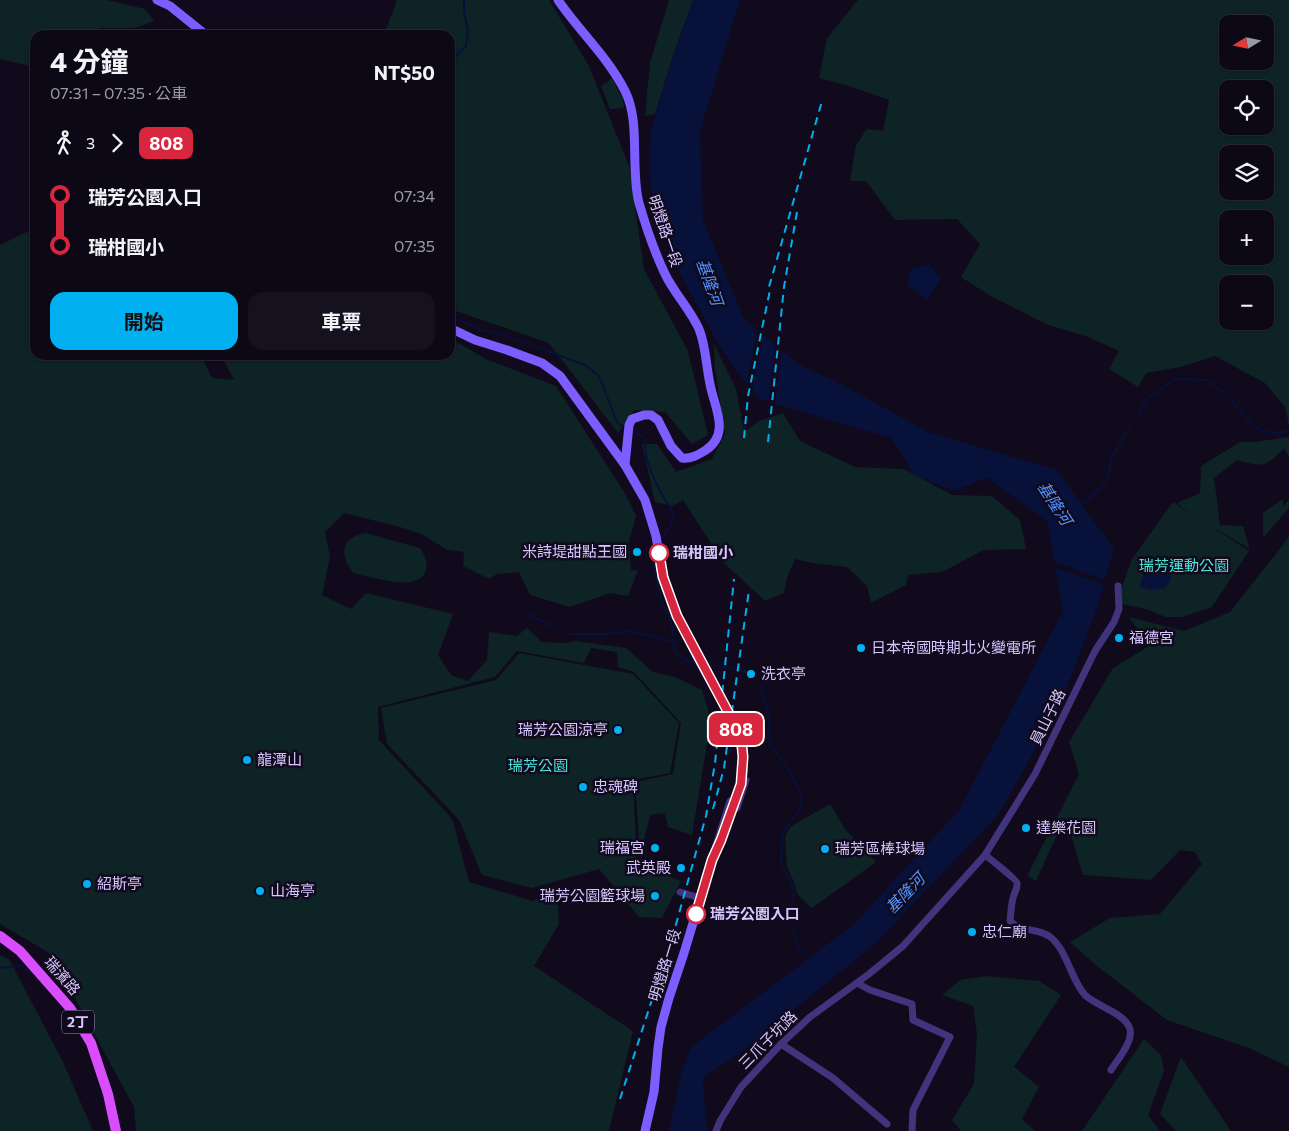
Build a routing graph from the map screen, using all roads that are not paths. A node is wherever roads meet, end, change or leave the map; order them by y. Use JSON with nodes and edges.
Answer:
{"nodes":[{"id":1,"x":157,"y":0,"type":"edge"},
{"id":2,"x":558,"y":0,"type":"edge"},
{"id":3,"x":200,"y":30,"type":"edge"},
{"id":4,"x":455,"y":330,"type":"edge"},
{"id":5,"x":625,"y":465,"type":"junction"},
{"id":6,"x":1118,"y":586,"type":"dead end"},
{"id":7,"x":713,"y":674,"type":"dead end"},
{"id":8,"x":706,"y":678,"type":"dead end"},
{"id":9,"x":985,"y":855,"type":"junction"},
{"id":10,"x":712,"y":860,"type":"junction"},
{"id":11,"x":680,"y":892,"type":"dead end"},
{"id":12,"x":700,"y":898,"type":"junction"},
{"id":13,"x":0,"y":936,"type":"edge"},
{"id":14,"x":857,"y":983,"type":"junction"},
{"id":15,"x":780,"y":1044,"type":"junction"},
{"id":16,"x":1112,"y":1070,"type":"dead end"},
{"id":17,"x":887,"y":1124,"type":"dead end"},
{"id":18,"x":116,"y":1131,"type":"edge"},
{"id":19,"x":645,"y":1131,"type":"edge"},
{"id":20,"x":716,"y":1131,"type":"edge"},
{"id":21,"x":912,"y":1131,"type":"edge"}],
"edges":[{"from":1,"to":3,"type":"main road"},
{"from":2,"to":5,"type":"main road","name":"明燈路一段"},
{"from":4,"to":5,"type":"main road"},
{"from":5,"to":10,"type":"main road","name":"明燈路一段","bridge":true},
{"from":6,"to":9,"type":"street","name":"員山子路"},
{"from":7,"to":8,"type":"street"},
{"from":9,"to":14,"type":"street","name":"三爪子坑路"},
{"from":9,"to":16,"type":"street"},
{"from":10,"to":10,"type":"street"},
{"from":10,"to":12,"type":"main road","name":"明燈路一段"},
{"from":11,"to":12,"type":"street"},
{"from":12,"to":19,"type":"main road","name":"明燈路一段"},
{"from":13,"to":18,"type":"main road","name":"瑞濱路","number":"2丁"},
{"from":14,"to":15,"type":"street","name":"三爪子坑路"},
{"from":14,"to":21,"type":"street"},
{"from":15,"to":17,"type":"street"},
{"from":15,"to":20,"type":"street","name":"三爪子坑路"}]}
